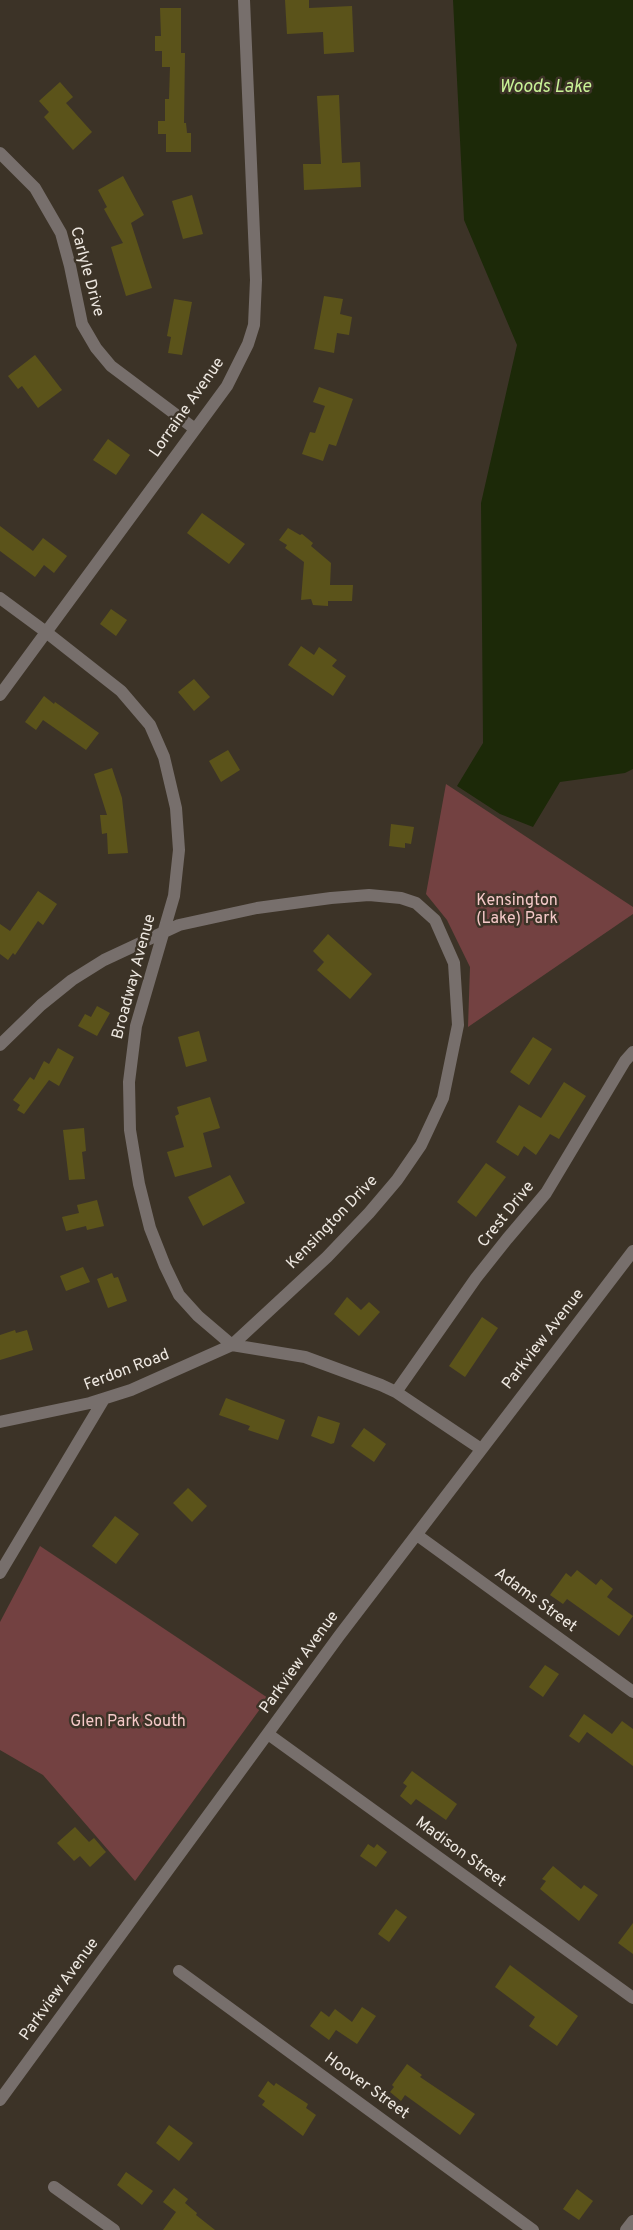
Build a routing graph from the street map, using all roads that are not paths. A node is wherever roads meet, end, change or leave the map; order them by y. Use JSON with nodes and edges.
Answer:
{"nodes":[{"id":1,"x":244,"y":0,"type":"edge"},
{"id":2,"x":0,"y":153,"type":"edge"},
{"id":3,"x":195,"y":429,"type":"junction"},
{"id":4,"x":0,"y":598,"type":"edge"},
{"id":5,"x":46,"y":632,"type":"junction"},
{"id":6,"x":0,"y":695,"type":"edge"},
{"id":7,"x":162,"y":932,"type":"junction"},
{"id":8,"x":0,"y":1045,"type":"edge"},
{"id":9,"x":633,"y":1052,"type":"edge"},
{"id":10,"x":633,"y":1251,"type":"edge"},
{"id":11,"x":232,"y":1345,"type":"junction"},
{"id":12,"x":396,"y":1392,"type":"junction"},
{"id":13,"x":104,"y":1399,"type":"junction"},
{"id":14,"x":0,"y":1422,"type":"edge"},
{"id":15,"x":481,"y":1449,"type":"junction"},
{"id":16,"x":417,"y":1535,"type":"junction"},
{"id":17,"x":0,"y":1573,"type":"edge"},
{"id":18,"x":633,"y":1692,"type":"edge"},
{"id":19,"x":268,"y":1734,"type":"junction"},
{"id":20,"x":179,"y":1971,"type":"dead end"},
{"id":21,"x":633,"y":1998,"type":"edge"},
{"id":22,"x":0,"y":2100,"type":"edge"},
{"id":23,"x":54,"y":2187,"type":"dead end"},
{"id":24,"x":633,"y":2221,"type":"edge"},
{"id":25,"x":114,"y":2230,"type":"edge"},
{"id":26,"x":533,"y":2230,"type":"edge"},
{"id":27,"x":626,"y":2230,"type":"edge"}],
"edges":[{"from":1,"to":3,"type":"street","name":"Lorraine Avenue"},
{"from":2,"to":3,"type":"street","name":"Carlyle Drive"},
{"from":3,"to":5,"type":"street","name":"Lorraine Avenue"},
{"from":4,"to":5,"type":"street","name":"Broadway Avenue"},
{"from":5,"to":6,"type":"street","name":"Lorraine Avenue"},
{"from":5,"to":7,"type":"street","name":"Broadway Avenue"},
{"from":7,"to":8,"type":"street","name":"Kensington Drive"},
{"from":7,"to":11,"type":"street","name":"Broadway Avenue"},
{"from":7,"to":11,"type":"street","name":"Kensington Drive"},
{"from":9,"to":12,"type":"street","name":"Crest Drive"},
{"from":10,"to":15,"type":"street","name":"Parkview Avenue"},
{"from":11,"to":12,"type":"street"},
{"from":11,"to":13,"type":"street","name":"Ferdon Road"},
{"from":12,"to":15,"type":"street"},
{"from":13,"to":14,"type":"street","name":"Ferdon Road"},
{"from":13,"to":17,"type":"street"},
{"from":15,"to":16,"type":"street","name":"Parkview Avenue"},
{"from":16,"to":18,"type":"street","name":"Adams Street"},
{"from":16,"to":19,"type":"street","name":"Parkview Avenue"},
{"from":19,"to":21,"type":"street","name":"Madison Street"},
{"from":19,"to":22,"type":"street","name":"Parkview Avenue"},
{"from":20,"to":26,"type":"street","name":"Hoover Street"},
{"from":23,"to":25,"type":"street"},
{"from":24,"to":27,"type":"street"}]}
